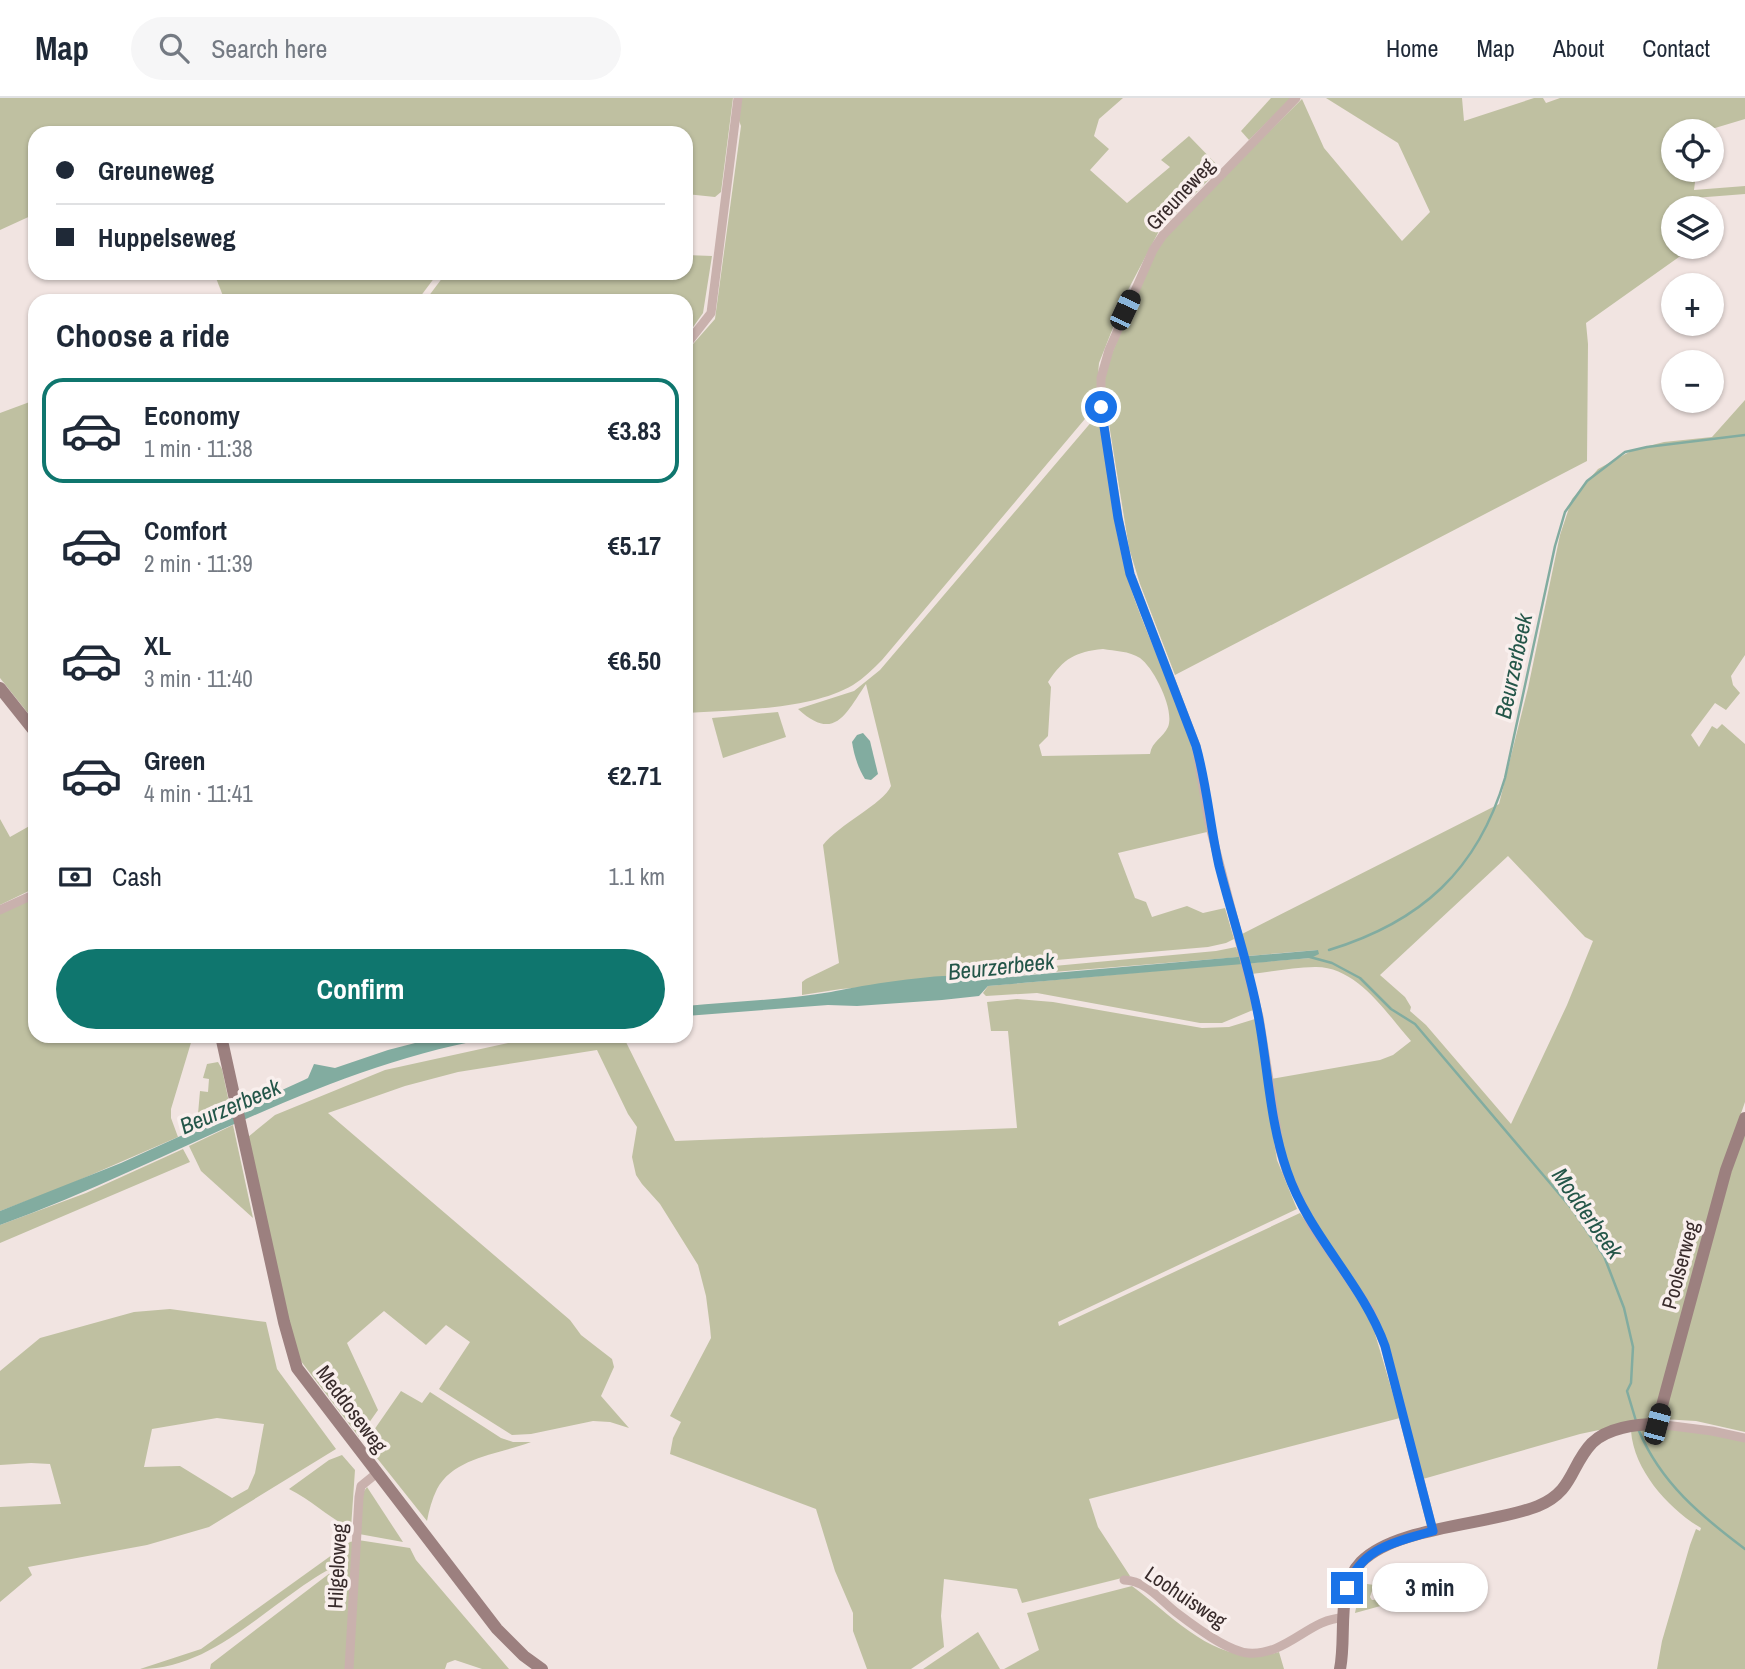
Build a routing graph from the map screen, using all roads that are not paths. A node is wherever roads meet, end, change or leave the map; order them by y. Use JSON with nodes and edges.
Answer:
{"nodes":[{"id":1,"x":738,"y":98,"type":"edge"},
{"id":2,"x":1296,"y":98,"type":"edge"},
{"id":3,"x":693,"y":336,"type":"edge"},
{"id":4,"x":0,"y":688,"type":"edge"},
{"id":5,"x":28,"y":723,"type":"edge"},
{"id":6,"x":28,"y":897,"type":"edge"},
{"id":7,"x":0,"y":910,"type":"edge"},
{"id":8,"x":222,"y":1043,"type":"edge"},
{"id":9,"x":1745,"y":1118,"type":"edge"},
{"id":10,"x":1651,"y":1424,"type":"junction"},
{"id":11,"x":1745,"y":1438,"type":"edge"},
{"id":12,"x":377,"y":1474,"type":"junction"},
{"id":13,"x":1433,"y":1531,"type":"junction"},
{"id":14,"x":1124,"y":1580,"type":"dead end"},
{"id":15,"x":1343,"y":1618,"type":"junction"},
{"id":16,"x":349,"y":1669,"type":"edge"},
{"id":17,"x":542,"y":1669,"type":"edge"},
{"id":18,"x":1340,"y":1669,"type":"edge"}],
"edges":[{"from":1,"to":3,"type":"street"},
{"from":2,"to":13,"type":"street","name":"Greuneweg"},
{"from":4,"to":5,"type":"street"},
{"from":6,"to":7,"type":"street"},
{"from":8,"to":12,"type":"street","name":"Meddoseweg"},
{"from":9,"to":10,"type":"street","name":"Poolserweg"},
{"from":10,"to":11,"type":"street"},
{"from":10,"to":13,"type":"street"},
{"from":12,"to":16,"type":"street","name":"Hilgeloweg"},
{"from":12,"to":17,"type":"street","name":"Meddoseweg"},
{"from":13,"to":15,"type":"street"},
{"from":14,"to":15,"type":"street","name":"Loohuisweg"},
{"from":15,"to":18,"type":"street"}]}
